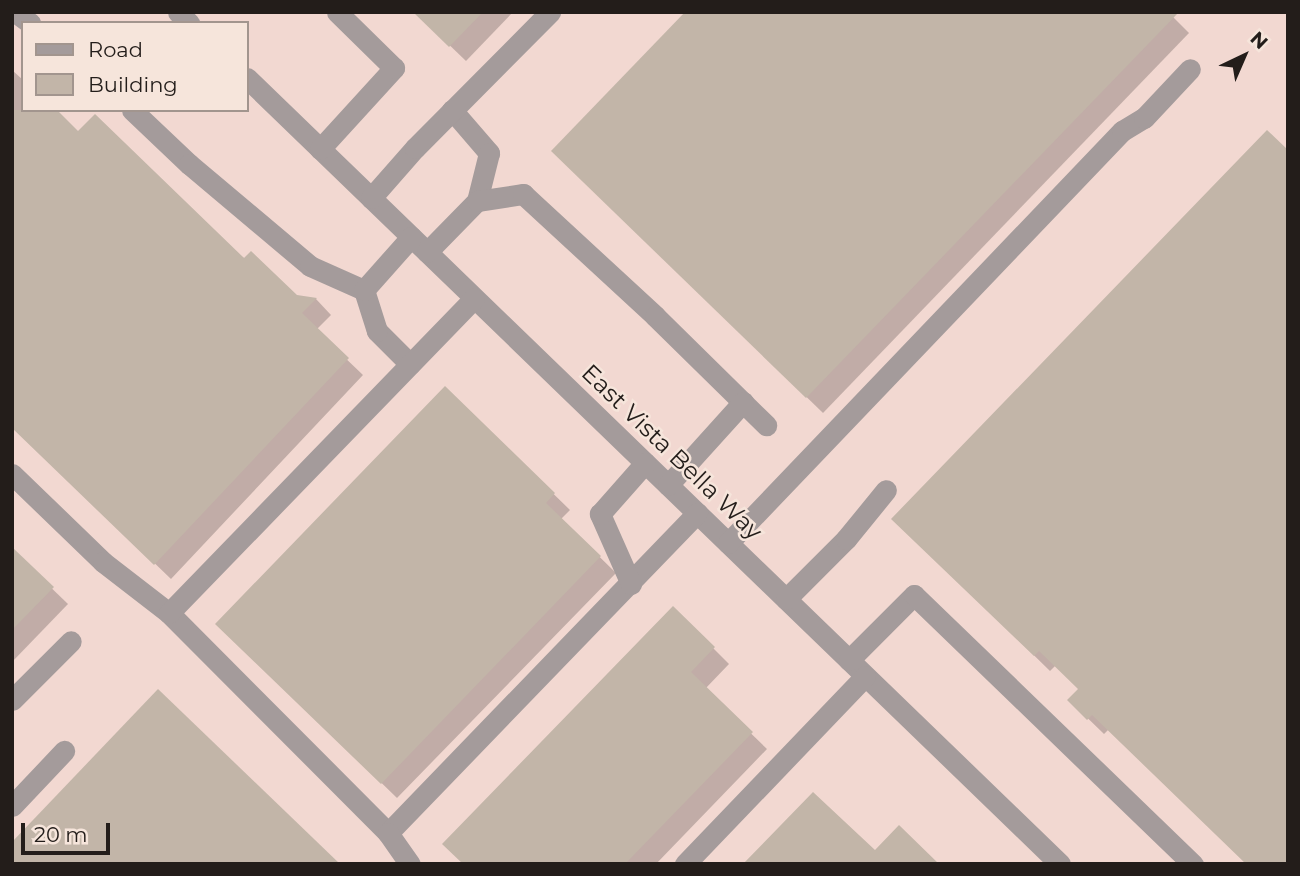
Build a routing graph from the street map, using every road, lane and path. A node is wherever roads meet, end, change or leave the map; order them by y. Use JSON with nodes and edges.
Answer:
{"nodes":[{"id":1,"x":337,"y":12,"type":"edge"},
{"id":2,"x":550,"y":12,"type":"edge"},
{"id":3,"x":1190,"y":69,"type":"dead end"},
{"id":4,"x":248,"y":79,"type":"edge"},
{"id":5,"x":452,"y":110,"type":"junction"},
{"id":6,"x":134,"y":112,"type":"edge"},
{"id":7,"x":320,"y":149,"type":"junction"},
{"id":8,"x":371,"y":198,"type":"junction"},
{"id":9,"x":477,"y":201,"type":"junction"},
{"id":10,"x":411,"y":237,"type":"junction"},
{"id":11,"x":427,"y":252,"type":"junction"},
{"id":12,"x":364,"y":290,"type":"junction"},
{"id":13,"x":474,"y":298,"type":"junction"},
{"id":14,"x":410,"y":364,"type":"junction"},
{"id":15,"x":743,"y":402,"type":"junction"},
{"id":16,"x":766,"y":425,"type":"dead end"},
{"id":17,"x":645,"y":463,"type":"junction"},
{"id":18,"x":12,"y":474,"type":"edge"},
{"id":19,"x":668,"y":485,"type":"junction"},
{"id":20,"x":886,"y":490,"type":"dead end"},
{"id":21,"x":697,"y":513,"type":"junction"},
{"id":22,"x":728,"y":543,"type":"junction"},
{"id":23,"x":631,"y":584,"type":"junction"},
{"id":24,"x":786,"y":599,"type":"junction"},
{"id":25,"x":169,"y":613,"type":"junction"},
{"id":26,"x":71,"y":641,"type":"dead end"},
{"id":27,"x":849,"y":660,"type":"junction"},
{"id":28,"x":865,"y":676,"type":"junction"},
{"id":29,"x":12,"y":700,"type":"edge"},
{"id":30,"x":64,"y":751,"type":"dead end"},
{"id":31,"x":12,"y":806,"type":"edge"},
{"id":32,"x":388,"y":832,"type":"junction"},
{"id":33,"x":410,"y":864,"type":"edge"},
{"id":34,"x":685,"y":864,"type":"edge"},
{"id":35,"x":1060,"y":864,"type":"edge"},
{"id":36,"x":1193,"y":864,"type":"edge"}],
"edges":[{"from":1,"to":7,"type":"street"},
{"from":2,"to":5,"type":"street"},
{"from":3,"to":22,"type":"street"},
{"from":4,"to":7,"type":"street","name":"East Vista Bella Way"},
{"from":5,"to":8,"type":"street"},
{"from":5,"to":9,"type":"street"},
{"from":6,"to":12,"type":"street"},
{"from":7,"to":8,"type":"street","name":"East Vista Bella Way"},
{"from":8,"to":10,"type":"street","name":"East Vista Bella Way"},
{"from":9,"to":11,"type":"street"},
{"from":9,"to":15,"type":"street"},
{"from":10,"to":11,"type":"street","name":"East Vista Bella Way"},
{"from":10,"to":12,"type":"street"},
{"from":11,"to":13,"type":"street","name":"East Vista Bella Way"},
{"from":12,"to":14,"type":"street"},
{"from":13,"to":14,"type":"street"},
{"from":13,"to":17,"type":"street","name":"East Vista Bella Way"},
{"from":14,"to":25,"type":"street"},
{"from":15,"to":16,"type":"street"},
{"from":15,"to":19,"type":"street"},
{"from":17,"to":19,"type":"street","name":"East Vista Bella Way"},
{"from":17,"to":23,"type":"street"},
{"from":18,"to":25,"type":"street"},
{"from":19,"to":21,"type":"street","name":"East Vista Bella Way"},
{"from":20,"to":24,"type":"street"},
{"from":21,"to":22,"type":"street","name":"East Vista Bella Way"},
{"from":21,"to":23,"type":"street"},
{"from":22,"to":24,"type":"street","name":"East Vista Bella Way"},
{"from":23,"to":32,"type":"street"},
{"from":24,"to":27,"type":"street","name":"East Vista Bella Way"},
{"from":25,"to":32,"type":"street"},
{"from":26,"to":29,"type":"street"},
{"from":27,"to":28,"type":"street","name":"East Vista Bella Way"},
{"from":27,"to":36,"type":"street"},
{"from":28,"to":34,"type":"street"},
{"from":28,"to":35,"type":"street","name":"East Vista Bella Way"},
{"from":30,"to":31,"type":"street"},
{"from":32,"to":33,"type":"street"}]}
